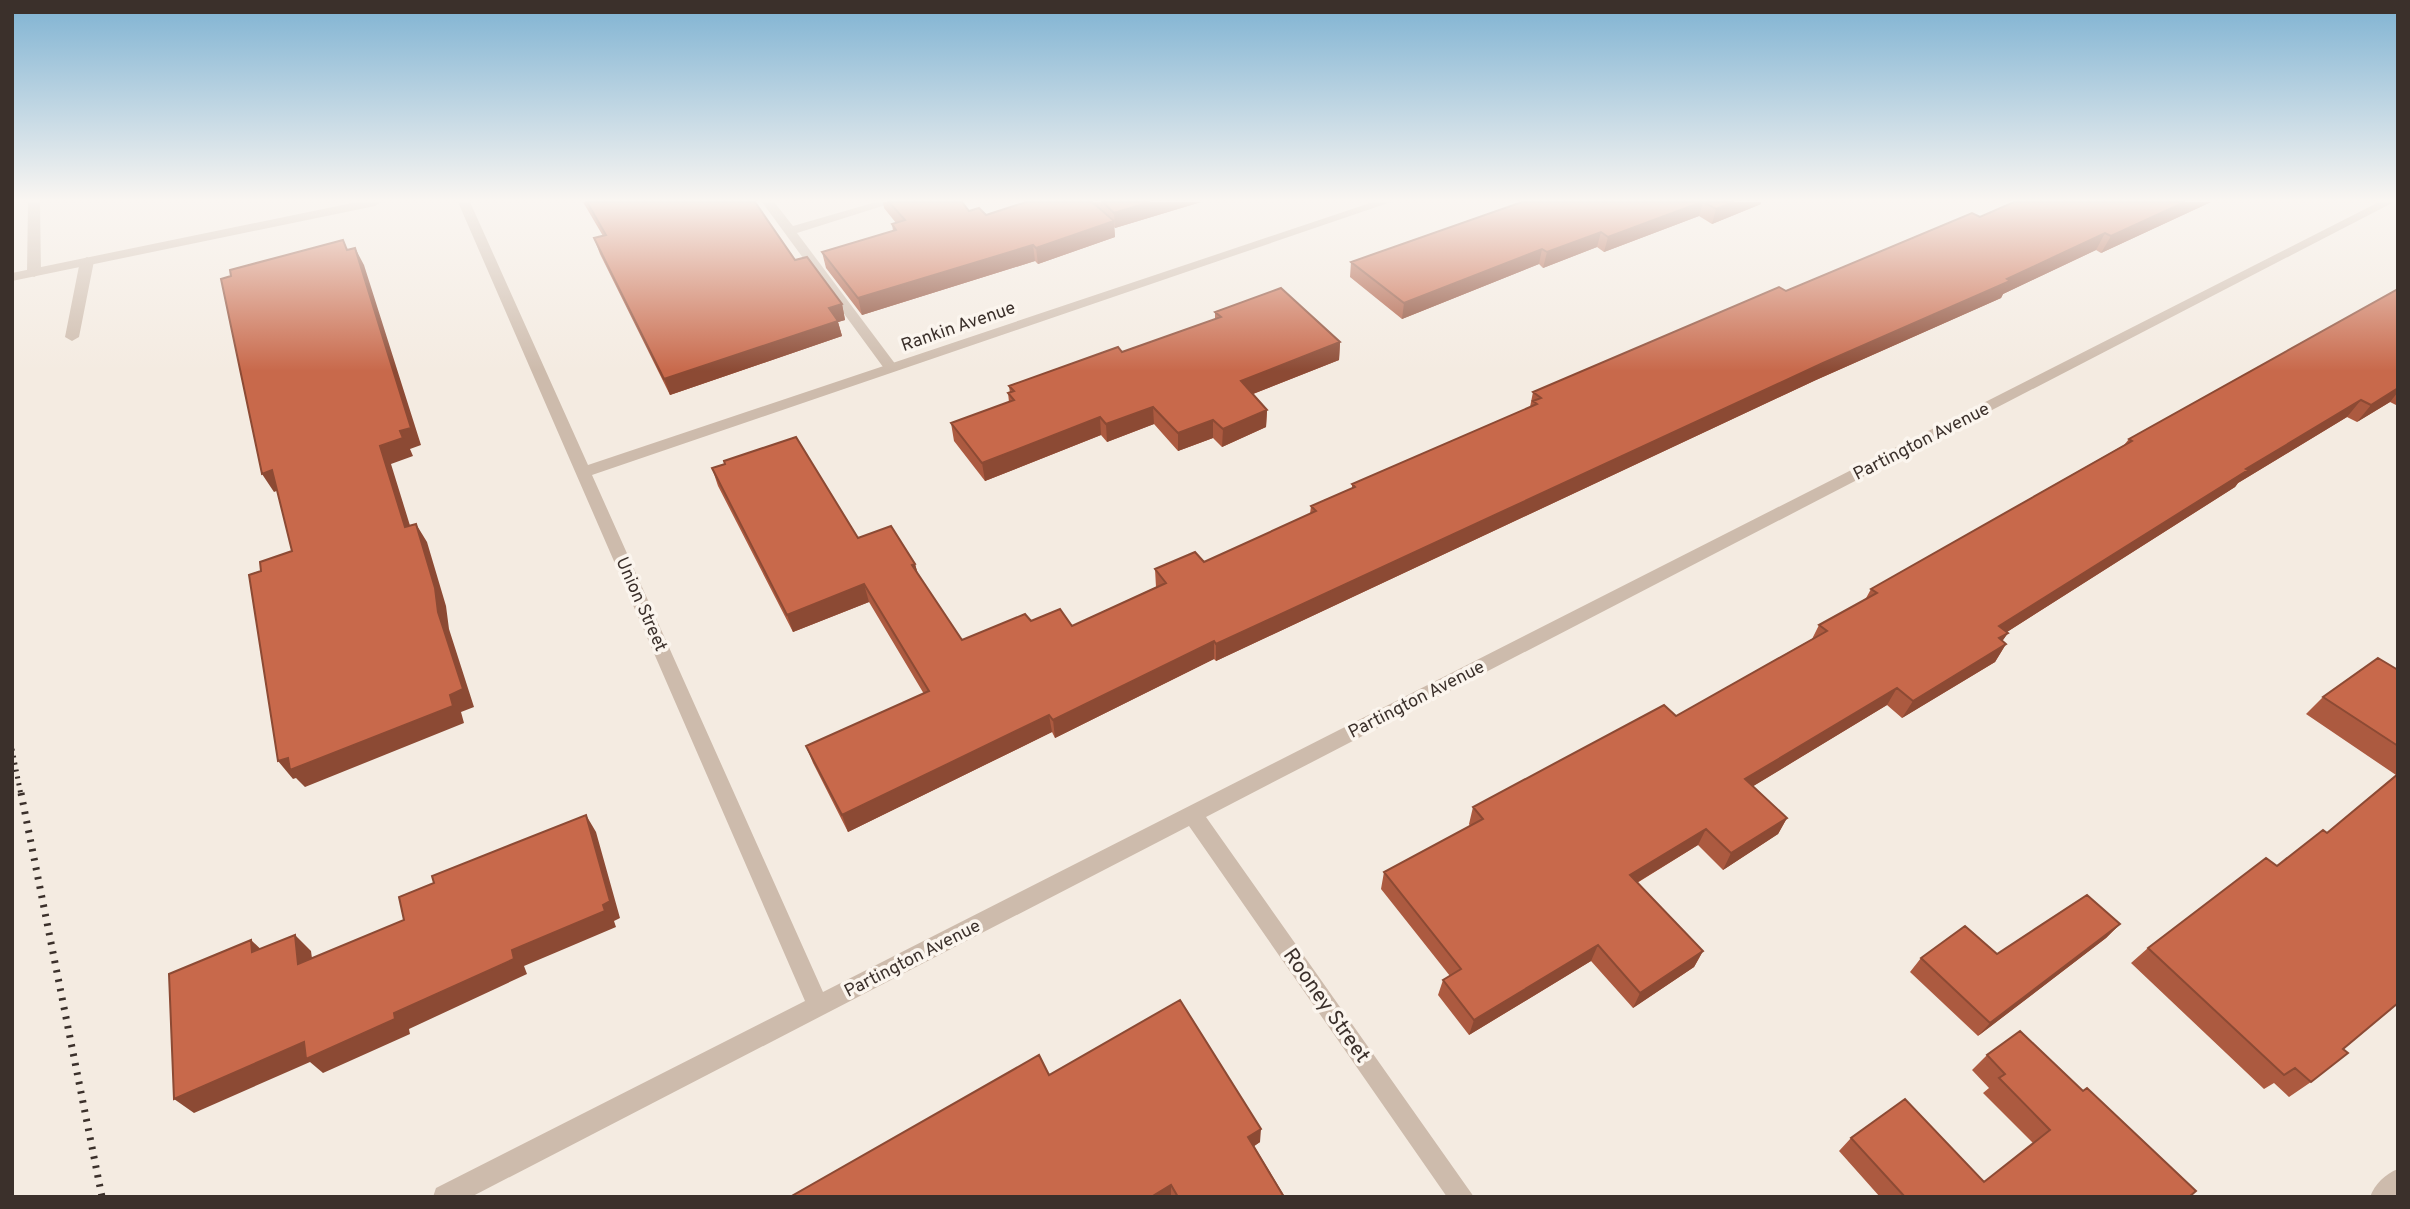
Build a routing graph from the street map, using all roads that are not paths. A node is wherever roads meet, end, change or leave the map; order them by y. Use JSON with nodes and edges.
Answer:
{"nodes":[{"id":1,"x":34,"y":258,"type":"edge"},
{"id":2,"x":100,"y":258,"type":"edge"},
{"id":3,"x":489,"y":258,"type":"edge"},
{"id":4,"x":809,"y":258,"type":"edge"},
{"id":5,"x":1218,"y":258,"type":"edge"},
{"id":6,"x":2278,"y":258,"type":"edge"},
{"id":7,"x":87,"y":261,"type":"junction"},
{"id":8,"x":34,"y":273,"type":"junction"},
{"id":9,"x":12,"y":277,"type":"edge"},
{"id":10,"x":72,"y":337,"type":"dead end"},
{"id":11,"x":891,"y":369,"type":"junction"},
{"id":12,"x":583,"y":472,"type":"junction"},
{"id":13,"x":1192,"y":814,"type":"junction"},
{"id":14,"x":818,"y":1006,"type":"junction"},
{"id":15,"x":2398,"y":1181,"type":"edge"},
{"id":16,"x":445,"y":1197,"type":"edge"},
{"id":17,"x":1462,"y":1197,"type":"edge"},
{"id":18,"x":2382,"y":1197,"type":"edge"}],
"edges":[{"from":1,"to":8,"type":"street"},
{"from":2,"to":7,"type":"street"},
{"from":3,"to":12,"type":"street","name":"Union Street"},
{"from":4,"to":11,"type":"street"},
{"from":5,"to":11,"type":"street","name":"Rankin Avenue"},
{"from":6,"to":13,"type":"street","name":"Partington Avenue"},
{"from":7,"to":8,"type":"street"},
{"from":7,"to":10,"type":"street"},
{"from":8,"to":9,"type":"street"},
{"from":11,"to":12,"type":"street","name":"Rankin Avenue"},
{"from":12,"to":14,"type":"street","name":"Union Street"},
{"from":13,"to":14,"type":"street","name":"Partington Avenue"},
{"from":13,"to":17,"type":"street","name":"Rooney Street"},
{"from":14,"to":16,"type":"street","name":"Partington Avenue"},
{"from":15,"to":18,"type":"street"}]}
